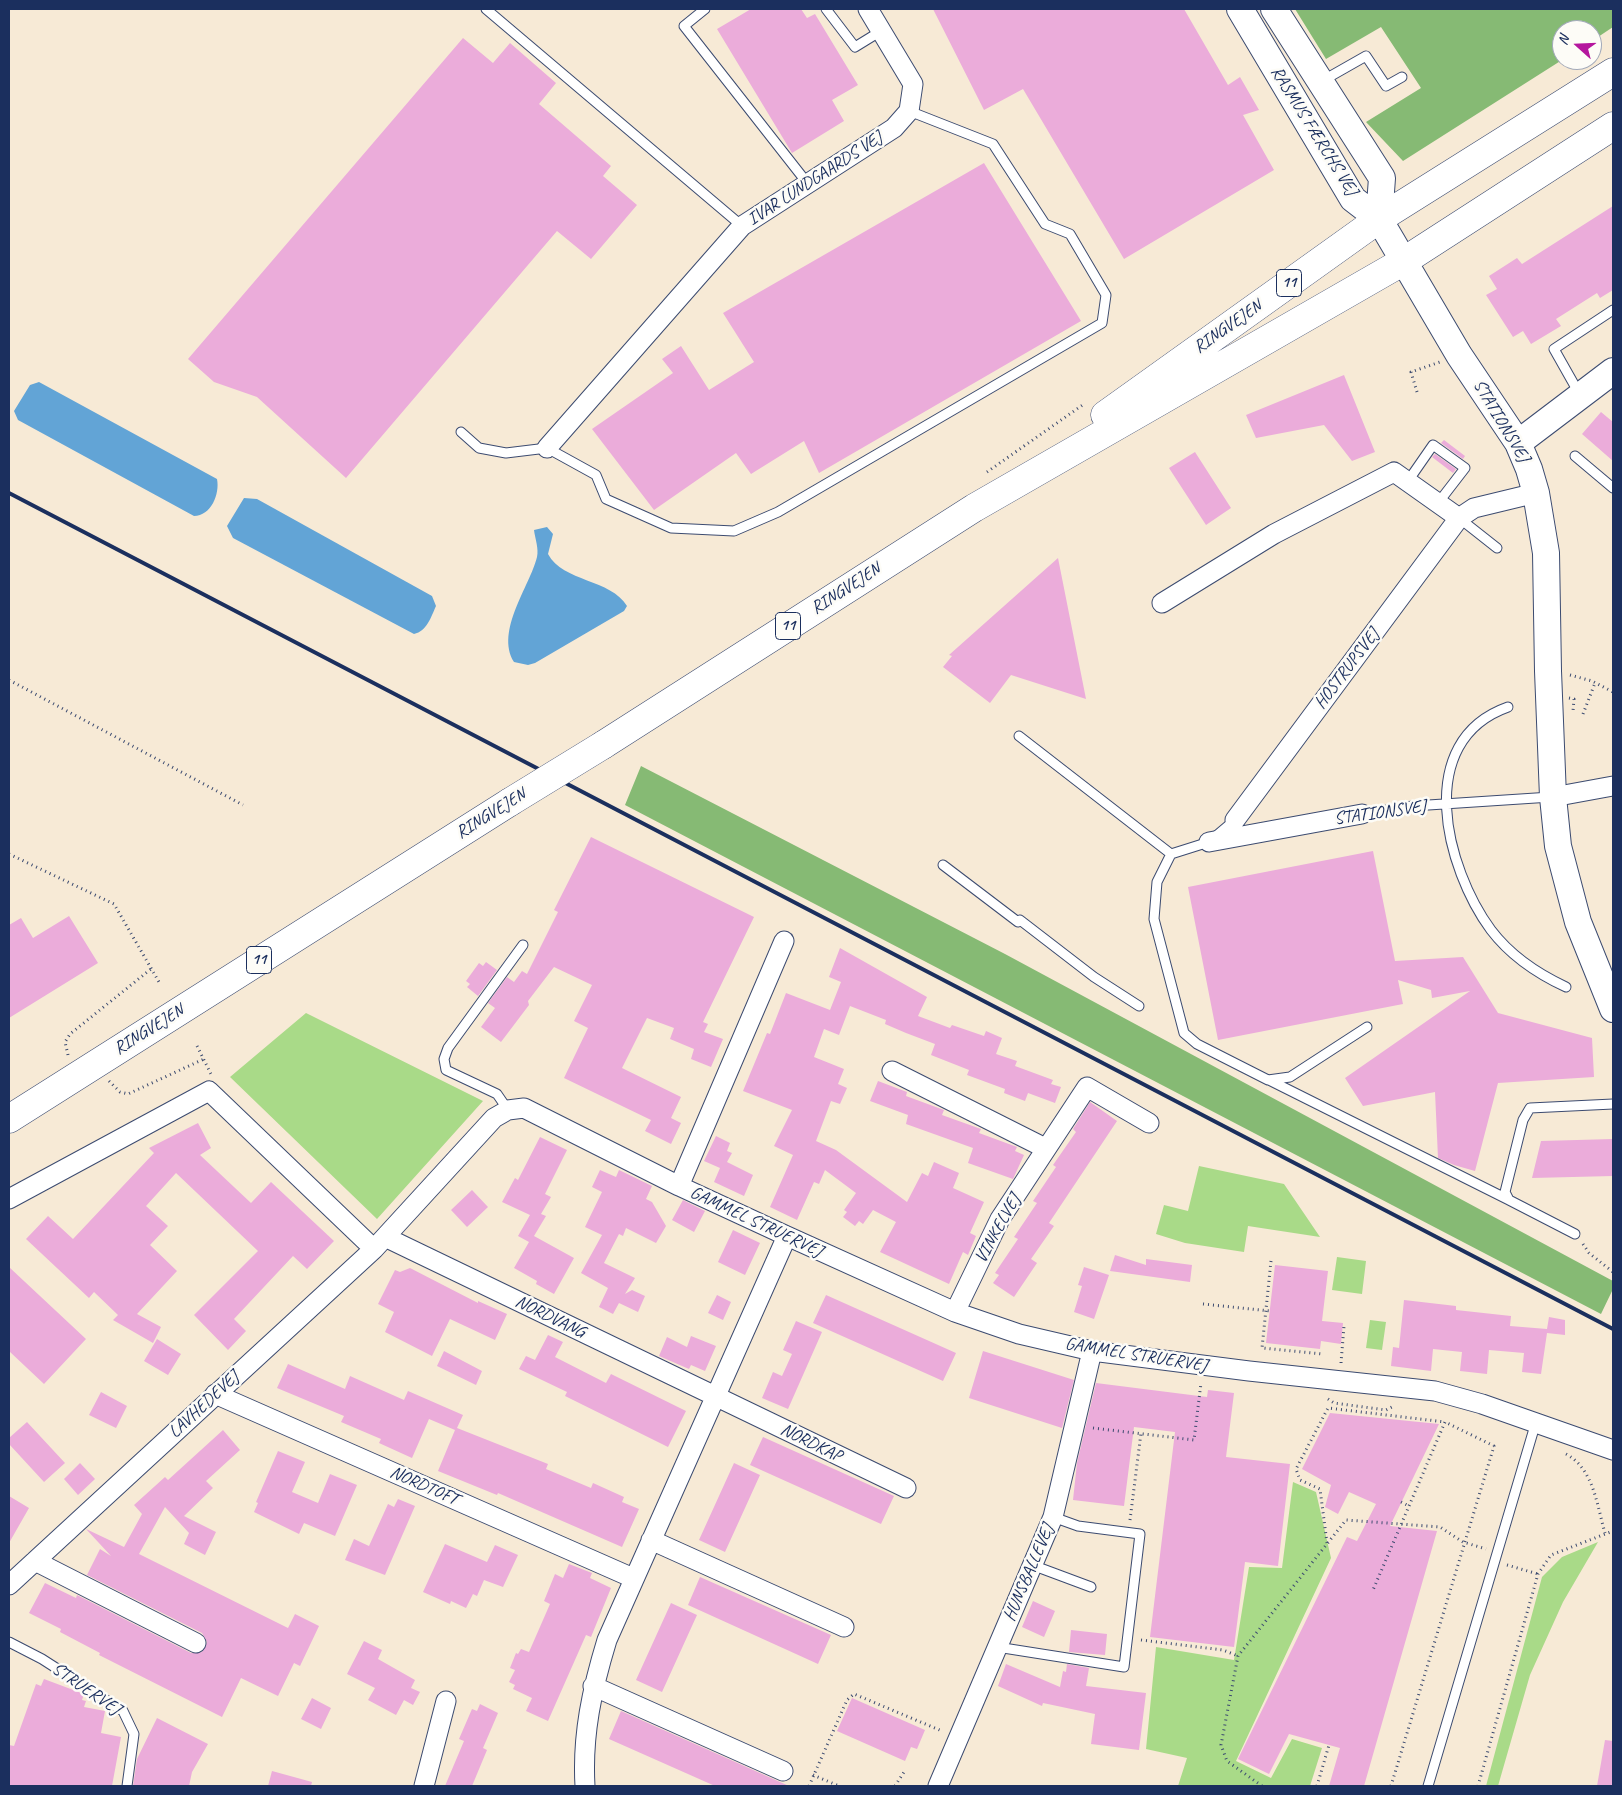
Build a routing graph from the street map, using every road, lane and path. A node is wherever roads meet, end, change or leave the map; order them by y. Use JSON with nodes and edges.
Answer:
{"nodes":[{"id":1,"x":486,"y":9,"type":"edge"},
{"id":2,"x":705,"y":9,"type":"edge"},
{"id":3,"x":826,"y":9,"type":"edge"},
{"id":4,"x":868,"y":9,"type":"edge"},
{"id":5,"x":1240,"y":9,"type":"edge"},
{"id":6,"x":1274,"y":9,"type":"edge"},
{"id":7,"x":881,"y":31,"type":"junction"},
{"id":8,"x":1613,"y":72,"type":"edge"},
{"id":9,"x":1402,"y":77,"type":"dead end"},
{"id":10,"x":1319,"y":82,"type":"junction"},
{"id":11,"x":909,"y":111,"type":"junction"},
{"id":12,"x":1613,"y":126,"type":"edge"},
{"id":13,"x":808,"y":184,"type":"junction"},
{"id":14,"x":1379,"y":219,"type":"junction"},
{"id":15,"x":742,"y":226,"type":"junction"},
{"id":16,"x":1404,"y":261,"type":"junction"},
{"id":17,"x":1613,"y":310,"type":"edge"},
{"id":18,"x":1459,"y":355,"type":"junction"},
{"id":19,"x":1613,"y":372,"type":"edge"},
{"id":20,"x":1417,"y":392,"type":"dead end"},
{"id":21,"x":1581,"y":397,"type":"junction"},
{"id":22,"x":461,"y":432,"type":"dead end"},
{"id":23,"x":1518,"y":443,"type":"junction"},
{"id":24,"x":547,"y":448,"type":"junction"},
{"id":25,"x":1575,"y":456,"type":"dead end"},
{"id":26,"x":1408,"y":481,"type":"junction"},
{"id":27,"x":1613,"y":488,"type":"edge"},
{"id":28,"x":1536,"y":493,"type":"junction"},
{"id":29,"x":1438,"y":503,"type":"junction"},
{"id":30,"x":974,"y":508,"type":"junction"},
{"id":31,"x":1459,"y":518,"type":"junction"},
{"id":32,"x":1497,"y":548,"type":"dead end"},
{"id":33,"x":1162,"y":603,"type":"dead end"},
{"id":34,"x":1548,"y":671,"type":"junction"},
{"id":35,"x":9,"y":680,"type":"edge"},
{"id":36,"x":1595,"y":683,"type":"junction"},
{"id":37,"x":1613,"y":692,"type":"edge"},
{"id":38,"x":1508,"y":708,"type":"dead end"},
{"id":39,"x":1583,"y":714,"type":"dead end"},
{"id":40,"x":1019,"y":736,"type":"dead end"},
{"id":41,"x":1613,"y":786,"type":"edge"},
{"id":42,"x":1553,"y":797,"type":"junction"},
{"id":43,"x":1446,"y":804,"type":"junction"},
{"id":44,"x":243,"y":805,"type":"dead end"},
{"id":45,"x":1362,"y":814,"type":"joint"},
{"id":46,"x":1235,"y":820,"type":"joint"},
{"id":47,"x":1209,"y":842,"type":"junction"},
{"id":48,"x":9,"y":854,"type":"edge"},
{"id":49,"x":1171,"y":854,"type":"junction"},
{"id":50,"x":943,"y":865,"type":"dead end"},
{"id":51,"x":784,"y":941,"type":"dead end"},
{"id":52,"x":524,"y":945,"type":"dead end"},
{"id":53,"x":151,"y":969,"type":"junction"},
{"id":54,"x":159,"y":982,"type":"dead end"},
{"id":55,"x":1566,"y":987,"type":"dead end"},
{"id":56,"x":1139,"y":1006,"type":"dead end"},
{"id":57,"x":1613,"y":1008,"type":"edge"},
{"id":58,"x":1367,"y":1027,"type":"dead end"},
{"id":59,"x":197,"y":1046,"type":"dead end"},
{"id":60,"x":69,"y":1057,"type":"dead end"},
{"id":61,"x":204,"y":1059,"type":"junction"},
{"id":62,"x":892,"y":1071,"type":"dead end"},
{"id":63,"x":109,"y":1080,"type":"dead end"},
{"id":64,"x":1268,"y":1080,"type":"junction"},
{"id":65,"x":209,"y":1091,"type":"junction"},
{"id":66,"x":1613,"y":1104,"type":"edge"},
{"id":67,"x":516,"y":1109,"type":"junction"},
{"id":68,"x":9,"y":1119,"type":"edge"},
{"id":69,"x":1149,"y":1123,"type":"dead end"},
{"id":70,"x":1045,"y":1148,"type":"junction"},
{"id":71,"x":679,"y":1186,"type":"junction"},
{"id":72,"x":9,"y":1199,"type":"edge"},
{"id":73,"x":1509,"y":1200,"type":"junction"},
{"id":74,"x":1575,"y":1234,"type":"joint"},
{"id":75,"x":787,"y":1236,"type":"junction"},
{"id":76,"x":380,"y":1243,"type":"junction"},
{"id":77,"x":1271,"y":1261,"type":"dead end"},
{"id":78,"x":1613,"y":1272,"type":"edge"},
{"id":79,"x":1203,"y":1304,"type":"dead end"},
{"id":80,"x":1268,"y":1311,"type":"junction"},
{"id":81,"x":955,"y":1312,"type":"junction"},
{"id":82,"x":1344,"y":1326,"type":"dead end"},
{"id":83,"x":1092,"y":1351,"type":"junction"},
{"id":84,"x":1322,"y":1354,"type":"dead end"},
{"id":85,"x":1203,"y":1365,"type":"junction"},
{"id":86,"x":1340,"y":1381,"type":"junction"},
{"id":87,"x":215,"y":1394,"type":"junction"},
{"id":88,"x":715,"y":1397,"type":"junction"},
{"id":89,"x":1326,"y":1398,"type":"dead end"},
{"id":90,"x":1403,"y":1402,"type":"dead end"},
{"id":91,"x":1445,"y":1422,"type":"junction"},
{"id":92,"x":1075,"y":1426,"type":"junction"},
{"id":93,"x":1534,"y":1430,"type":"junction"},
{"id":94,"x":1141,"y":1433,"type":"junction"},
{"id":95,"x":1613,"y":1450,"type":"edge"},
{"id":96,"x":906,"y":1488,"type":"dead end"},
{"id":97,"x":1401,"y":1502,"type":"dead end"},
{"id":98,"x":1408,"y":1506,"type":"junction"},
{"id":99,"x":1053,"y":1517,"type":"junction"},
{"id":100,"x":1401,"y":1523,"type":"junction"},
{"id":101,"x":1129,"y":1532,"type":"junction"},
{"id":102,"x":1613,"y":1532,"type":"edge"},
{"id":103,"x":1605,"y":1534,"type":"junction"},
{"id":104,"x":651,"y":1540,"type":"junction"},
{"id":105,"x":1464,"y":1542,"type":"junction"},
{"id":106,"x":1327,"y":1544,"type":"junction"},
{"id":107,"x":1498,"y":1552,"type":"junction"},
{"id":108,"x":35,"y":1561,"type":"junction"},
{"id":109,"x":1495,"y":1562,"type":"junction"},
{"id":110,"x":1032,"y":1565,"type":"junction"},
{"id":111,"x":1538,"y":1574,"type":"junction"},
{"id":112,"x":633,"y":1578,"type":"junction"},
{"id":113,"x":9,"y":1585,"type":"edge"},
{"id":114,"x":1091,"y":1587,"type":"dead end"},
{"id":115,"x":1373,"y":1590,"type":"dead end"},
{"id":116,"x":844,"y":1627,"type":"dead end"},
{"id":117,"x":1127,"y":1639,"type":"junction"},
{"id":118,"x":9,"y":1642,"type":"edge"},
{"id":119,"x":196,"y":1643,"type":"dead end"},
{"id":120,"x":997,"y":1647,"type":"junction"},
{"id":121,"x":1238,"y":1656,"type":"junction"},
{"id":122,"x":593,"y":1686,"type":"junction"},
{"id":123,"x":446,"y":1701,"type":"dead end"},
{"id":124,"x":958,"y":1738,"type":"junction"},
{"id":125,"x":1330,"y":1746,"type":"dead end"},
{"id":126,"x":782,"y":1771,"type":"dead end"},
{"id":127,"x":904,"y":1772,"type":"dead end"},
{"id":128,"x":814,"y":1774,"type":"junction"},
{"id":129,"x":127,"y":1786,"type":"edge"},
{"id":130,"x":424,"y":1786,"type":"edge"},
{"id":131,"x":585,"y":1786,"type":"edge"},
{"id":132,"x":808,"y":1786,"type":"edge"},
{"id":133,"x":838,"y":1786,"type":"edge"},
{"id":134,"x":895,"y":1786,"type":"edge"},
{"id":135,"x":938,"y":1786,"type":"edge"},
{"id":136,"x":1262,"y":1786,"type":"edge"},
{"id":137,"x":1317,"y":1786,"type":"edge"},
{"id":138,"x":1392,"y":1786,"type":"edge"},
{"id":139,"x":1428,"y":1786,"type":"edge"},
{"id":140,"x":1478,"y":1786,"type":"edge"}],
"edges":[{"from":1,"to":15,"type":"lane"},
{"from":2,"to":13,"type":"lane"},
{"from":3,"to":7,"type":"lane"},
{"from":4,"to":7,"type":"street"},
{"from":5,"to":14,"type":"street","name":"RASMUS FÆRCHS VEJ"},
{"from":6,"to":10,"type":"street","name":"RASMUS FÆRCHS VEJ"},
{"from":7,"to":11,"type":"street"},
{"from":8,"to":14,"type":"main road","name":"RINGVEJEN","number":"11"},
{"from":9,"to":10,"type":"lane"},
{"from":10,"to":14,"type":"street","name":"RASMUS FÆRCHS VEJ"},
{"from":11,"to":13,"type":"street","name":"IVAR LUNDGAARDS VEJ"},
{"from":11,"to":24,"type":"lane"},
{"from":12,"to":16,"type":"main road","name":"RINGVEJEN","number":"11"},
{"from":13,"to":15,"type":"street","name":"IVAR LUNDGAARDS VEJ"},
{"from":14,"to":16,"type":"street","name":"STATIONSVEJ"},
{"from":14,"to":30,"type":"main road","name":"RINGVEJEN","number":"11"},
{"from":15,"to":24,"type":"street","name":"IVAR LUNDGAARDS VEJ"},
{"from":16,"to":18,"type":"street","name":"STATIONSVEJ"},
{"from":16,"to":30,"type":"main road","name":"RINGVEJEN","number":"11"},
{"from":17,"to":21,"type":"lane"},
{"from":18,"to":20,"type":"path"},
{"from":18,"to":23,"type":"street","name":"STATIONSVEJ"},
{"from":19,"to":21,"type":"street"},
{"from":21,"to":23,"type":"street"},
{"from":22,"to":24,"type":"lane"},
{"from":23,"to":28,"type":"street","name":"STATIONSVEJ"},
{"from":25,"to":27,"type":"lane"},
{"from":26,"to":29,"type":"street"},
{"from":26,"to":29,"type":"lane"},
{"from":26,"to":33,"type":"street"},
{"from":28,"to":31,"type":"street","name":"HOSTRUPSVEJ"},
{"from":28,"to":34,"type":"street","name":"STATIONSVEJ"},
{"from":29,"to":31,"type":"street"},
{"from":30,"to":68,"type":"main road","name":"RINGVEJEN","number":"11","bridge":true},
{"from":31,"to":32,"type":"lane"},
{"from":31,"to":46,"type":"street","name":"HOSTRUPSVEJ"},
{"from":34,"to":36,"type":"path"},
{"from":34,"to":42,"type":"street","name":"STATIONSVEJ"},
{"from":35,"to":44,"type":"path"},
{"from":36,"to":37,"type":"path"},
{"from":36,"to":39,"type":"path"},
{"from":38,"to":43,"type":"lane"},
{"from":40,"to":49,"type":"lane"},
{"from":41,"to":42,"type":"street","name":"STATIONSVEJ"},
{"from":42,"to":43,"type":"lane","name":"STATIONSVEJ"},
{"from":42,"to":57,"type":"street","name":"STATIONSVEJ"},
{"from":43,"to":45,"type":"lane","name":"STATIONSVEJ"},
{"from":43,"to":55,"type":"lane"},
{"from":45,"to":47,"type":"street","name":"STATIONSVEJ"},
{"from":46,"to":47,"type":"lane"},
{"from":47,"to":49,"type":"lane"},
{"from":48,"to":53,"type":"path"},
{"from":49,"to":64,"type":"lane"},
{"from":50,"to":56,"type":"lane"},
{"from":51,"to":71,"type":"street","name":"GAMMEL STRUERVEJ"},
{"from":52,"to":67,"type":"lane"},
{"from":53,"to":54,"type":"path"},
{"from":53,"to":60,"type":"path"},
{"from":58,"to":64,"type":"lane"},
{"from":59,"to":61,"type":"path"},
{"from":61,"to":63,"type":"path"},
{"from":61,"to":65,"type":"path"},
{"from":62,"to":70,"type":"street"},
{"from":64,"to":73,"type":"lane"},
{"from":65,"to":72,"type":"street"},
{"from":65,"to":76,"type":"street"},
{"from":66,"to":73,"type":"lane"},
{"from":67,"to":71,"type":"street","name":"GAMMEL STRUERVEJ"},
{"from":67,"to":76,"type":"street","name":"LAVHEDEVEJ"},
{"from":69,"to":70,"type":"street","name":"VINKELVEJ"},
{"from":70,"to":81,"type":"street","name":"VINKELVEJ"},
{"from":71,"to":75,"type":"street","name":"GAMMEL STRUERVEJ"},
{"from":73,"to":74,"type":"lane"},
{"from":74,"to":78,"type":"path"},
{"from":75,"to":81,"type":"street","name":"GAMMEL STRUERVEJ"},
{"from":75,"to":88,"type":"street"},
{"from":76,"to":87,"type":"street","name":"LAVHEDEVEJ"},
{"from":76,"to":88,"type":"street","name":"NORDVANG"},
{"from":77,"to":80,"type":"path"},
{"from":79,"to":80,"type":"path"},
{"from":80,"to":84,"type":"path"},
{"from":81,"to":83,"type":"street","name":"GAMMEL STRUERVEJ"},
{"from":82,"to":86,"type":"path"},
{"from":83,"to":85,"type":"street","name":"GAMMEL STRUERVEJ"},
{"from":83,"to":92,"type":"street","name":"HUNSBALLEVEJ"},
{"from":85,"to":86,"type":"street","name":"GAMMEL STRUERVEJ"},
{"from":85,"to":94,"type":"path"},
{"from":86,"to":93,"type":"street","name":"GAMMEL STRUERVEJ"},
{"from":87,"to":108,"type":"street","name":"LAVHEDEVEJ"},
{"from":87,"to":112,"type":"street","name":"NORDTOFT"},
{"from":88,"to":96,"type":"street","name":"NORDKAP"},
{"from":88,"to":104,"type":"street"},
{"from":89,"to":90,"type":"path"},
{"from":91,"to":98,"type":"path"},
{"from":91,"to":105,"type":"path"},
{"from":91,"to":106,"type":"path"},
{"from":92,"to":94,"type":"path"},
{"from":92,"to":99,"type":"street","name":"HUNSBALLEVEJ"},
{"from":93,"to":95,"type":"street","name":"GAMMEL STRUERVEJ"},
{"from":93,"to":103,"type":"path"},
{"from":93,"to":107,"type":"lane"},
{"from":94,"to":101,"type":"path"},
{"from":97,"to":98,"type":"path"},
{"from":98,"to":100,"type":"path"},
{"from":99,"to":101,"type":"lane"},
{"from":99,"to":110,"type":"street","name":"HUNSBALLEVEJ"},
{"from":100,"to":105,"type":"path"},
{"from":100,"to":106,"type":"path"},
{"from":100,"to":115,"type":"path"},
{"from":101,"to":117,"type":"lane"},
{"from":102,"to":103,"type":"path"},
{"from":103,"to":111,"type":"path"},
{"from":104,"to":112,"type":"street"},
{"from":104,"to":116,"type":"street"},
{"from":105,"to":107,"type":"path"},
{"from":105,"to":138,"type":"path"},
{"from":106,"to":121,"type":"path"},
{"from":107,"to":109,"type":"lane"},
{"from":108,"to":113,"type":"street","name":"LAVHEDEVEJ"},
{"from":108,"to":119,"type":"street"},
{"from":109,"to":111,"type":"path"},
{"from":109,"to":139,"type":"lane"},
{"from":110,"to":114,"type":"lane"},
{"from":110,"to":120,"type":"street","name":"HUNSBALLEVEJ"},
{"from":111,"to":140,"type":"path"},
{"from":112,"to":122,"type":"street"},
{"from":117,"to":120,"type":"lane"},
{"from":117,"to":121,"type":"path"},
{"from":118,"to":129,"type":"lane","name":"STRUERVEJ"},
{"from":120,"to":124,"type":"street","name":"HUNSBALLEVEJ"},
{"from":121,"to":136,"type":"path"},
{"from":122,"to":126,"type":"street"},
{"from":122,"to":131,"type":"street"},
{"from":123,"to":130,"type":"street"},
{"from":124,"to":128,"type":"path"},
{"from":124,"to":135,"type":"street","name":"HUNSBALLEVEJ"},
{"from":125,"to":137,"type":"path"},
{"from":127,"to":134,"type":"path"},
{"from":128,"to":132,"type":"path"},
{"from":128,"to":133,"type":"path"}]}
